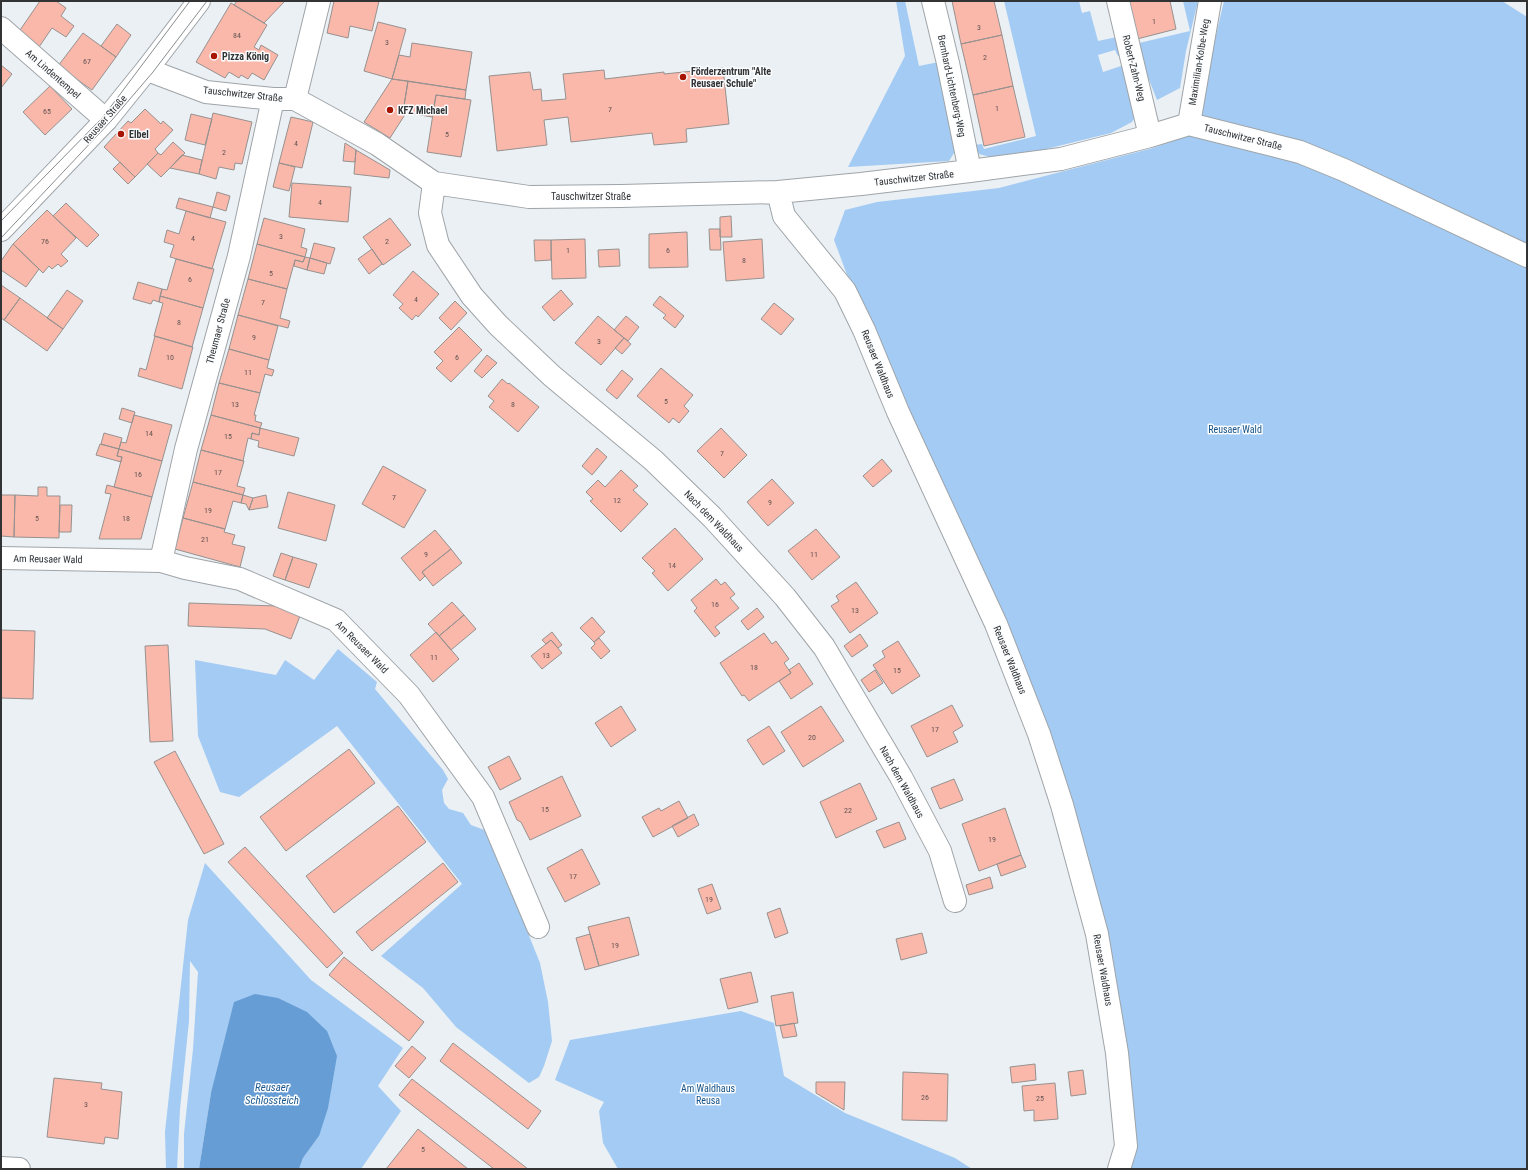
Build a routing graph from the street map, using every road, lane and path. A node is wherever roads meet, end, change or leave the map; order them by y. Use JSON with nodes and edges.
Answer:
{"nodes":[{"id":1,"x":199,"y":1,"type":"edge"},
{"id":2,"x":319,"y":1,"type":"edge"},
{"id":3,"x":933,"y":1,"type":"edge"},
{"id":4,"x":1118,"y":1,"type":"edge"},
{"id":5,"x":1210,"y":1,"type":"edge"},
{"id":6,"x":1,"y":28,"type":"edge"},
{"id":7,"x":148,"y":68,"type":"junction"},
{"id":8,"x":295,"y":98,"type":"junction"},
{"id":9,"x":273,"y":99,"type":"junction"},
{"id":10,"x":106,"y":120,"type":"junction"},
{"id":11,"x":1189,"y":124,"type":"junction"},
{"id":12,"x":1150,"y":136,"type":"junction"},
{"id":13,"x":970,"y":171,"type":"junction"},
{"id":14,"x":434,"y":183,"type":"junction"},
{"id":15,"x":778,"y":192,"type":"junction"},
{"id":16,"x":1,"y":230,"type":"edge"},
{"id":17,"x":1527,"y":256,"type":"edge"},
{"id":18,"x":1,"y":558,"type":"edge"},
{"id":19,"x":162,"y":561,"type":"junction"},
{"id":20,"x":955,"y":901,"type":"dead end"},
{"id":21,"x":538,"y":927,"type":"dead end"},
{"id":22,"x":1,"y":1168,"type":"edge"},
{"id":23,"x":19,"y":1169,"type":"edge"},
{"id":24,"x":1119,"y":1169,"type":"edge"}],
"edges":[{"from":1,"to":7,"type":"street","name":"Reusaer Straße"},
{"from":2,"to":8,"type":"street","name":"Tauschwitzer Straße"},
{"from":3,"to":13,"type":"street","name":"Bernhard-Lichtenberg-Weg"},
{"from":4,"to":12,"type":"street","name":"Robert-Zahn-Weg"},
{"from":5,"to":11,"type":"street","name":"Maximilian-Kolbe-Weg"},
{"from":6,"to":10,"type":"street","name":"Am Lindentempel"},
{"from":7,"to":9,"type":"street","name":"Tauschwitzer Straße"},
{"from":7,"to":10,"type":"street","name":"Reusaer Straße"},
{"from":8,"to":9,"type":"street","name":"Tauschwitzer Straße"},
{"from":8,"to":14,"type":"street","name":"Tauschwitzer Straße"},
{"from":9,"to":19,"type":"street","name":"Theumaer Straße"},
{"from":10,"to":16,"type":"street","name":"Reusaer Straße"},
{"from":11,"to":12,"type":"street","name":"Tauschwitzer Straße"},
{"from":11,"to":17,"type":"street","name":"Tauschwitzer Straße"},
{"from":12,"to":13,"type":"street","name":"Tauschwitzer Straße"},
{"from":13,"to":15,"type":"street","name":"Tauschwitzer Straße"},
{"from":14,"to":15,"type":"street","name":"Tauschwitzer Straße"},
{"from":14,"to":20,"type":"street","name":"Nach dem Waldhaus"},
{"from":15,"to":24,"type":"street","name":"Reusaer Waldhaus"},
{"from":18,"to":19,"type":"street","name":"Am Reusaer Wald"},
{"from":19,"to":21,"type":"street","name":"Am Reusaer Wald"},
{"from":22,"to":23,"type":"street"}]}
